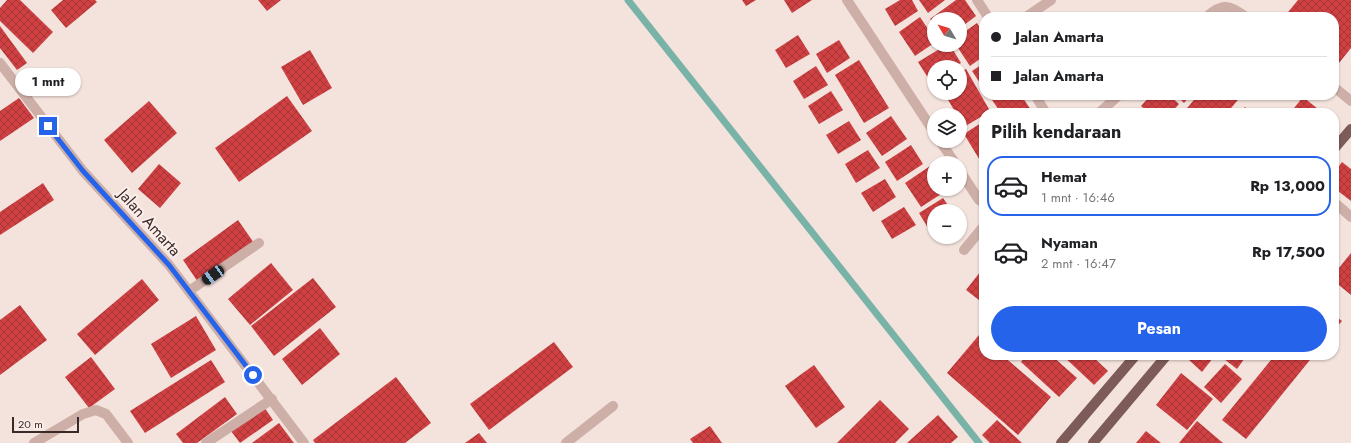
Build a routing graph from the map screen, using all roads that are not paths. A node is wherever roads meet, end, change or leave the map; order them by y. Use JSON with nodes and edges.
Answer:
{"nodes":[{"id":1,"x":847,"y":0,"type":"edge"},
{"id":2,"x":977,"y":0,"type":"edge"},
{"id":3,"x":1051,"y":0,"type":"edge"},
{"id":4,"x":985,"y":12,"type":"edge"},
{"id":5,"x":1033,"y":12,"type":"edge"},
{"id":6,"x":1212,"y":12,"type":"edge"},
{"id":7,"x":1240,"y":12,"type":"edge"},
{"id":8,"x":0,"y":62,"type":"edge"},
{"id":9,"x":1339,"y":91,"type":"edge"},
{"id":10,"x":1113,"y":100,"type":"edge"},
{"id":11,"x":1351,"y":101,"type":"edge"},
{"id":12,"x":1105,"y":108,"type":"edge"},
{"id":13,"x":927,"y":121,"type":"edge"},
{"id":14,"x":1351,"y":129,"type":"edge"},
{"id":15,"x":1339,"y":143,"type":"edge"},
{"id":16,"x":967,"y":182,"type":"edge"},
{"id":17,"x":979,"y":200,"type":"edge"},
{"id":18,"x":1339,"y":206,"type":"edge"},
{"id":19,"x":1351,"y":217,"type":"edge"},
{"id":20,"x":979,"y":232,"type":"edge"},
{"id":21,"x":259,"y":243,"type":"dead end"},
{"id":22,"x":964,"y":250,"type":"dead end"},
{"id":23,"x":189,"y":291,"type":"junction"},
{"id":24,"x":1132,"y":360,"type":"edge"},
{"id":25,"x":1163,"y":360,"type":"edge"},
{"id":26,"x":272,"y":399,"type":"junction"},
{"id":27,"x":613,"y":406,"type":"dead end"},
{"id":28,"x":34,"y":443,"type":"edge"},
{"id":29,"x":128,"y":443,"type":"edge"},
{"id":30,"x":206,"y":443,"type":"edge"},
{"id":31,"x":304,"y":443,"type":"edge"},
{"id":32,"x":566,"y":443,"type":"edge"},
{"id":33,"x":1061,"y":443,"type":"edge"},
{"id":34,"x":1093,"y":443,"type":"edge"}],
"edges":[{"from":1,"to":13,"type":"street"},
{"from":2,"to":4,"type":"street"},
{"from":3,"to":5,"type":"street"},
{"from":6,"to":7,"type":"street"},
{"from":8,"to":23,"type":"street","name":"Jalan Amarta"},
{"from":9,"to":11,"type":"street"},
{"from":10,"to":12,"type":"street"},
{"from":14,"to":15,"type":"main road"},
{"from":16,"to":17,"type":"street"},
{"from":18,"to":19,"type":"street"},
{"from":20,"to":22,"type":"street"},
{"from":21,"to":23,"type":"street"},
{"from":23,"to":26,"type":"street","name":"Jalan Amarta"},
{"from":24,"to":33,"type":"main road"},
{"from":25,"to":34,"type":"main road"},
{"from":26,"to":30,"type":"street"},
{"from":26,"to":31,"type":"street","name":"Jalan Amarta"},
{"from":27,"to":32,"type":"street"},
{"from":28,"to":29,"type":"street"}]}
